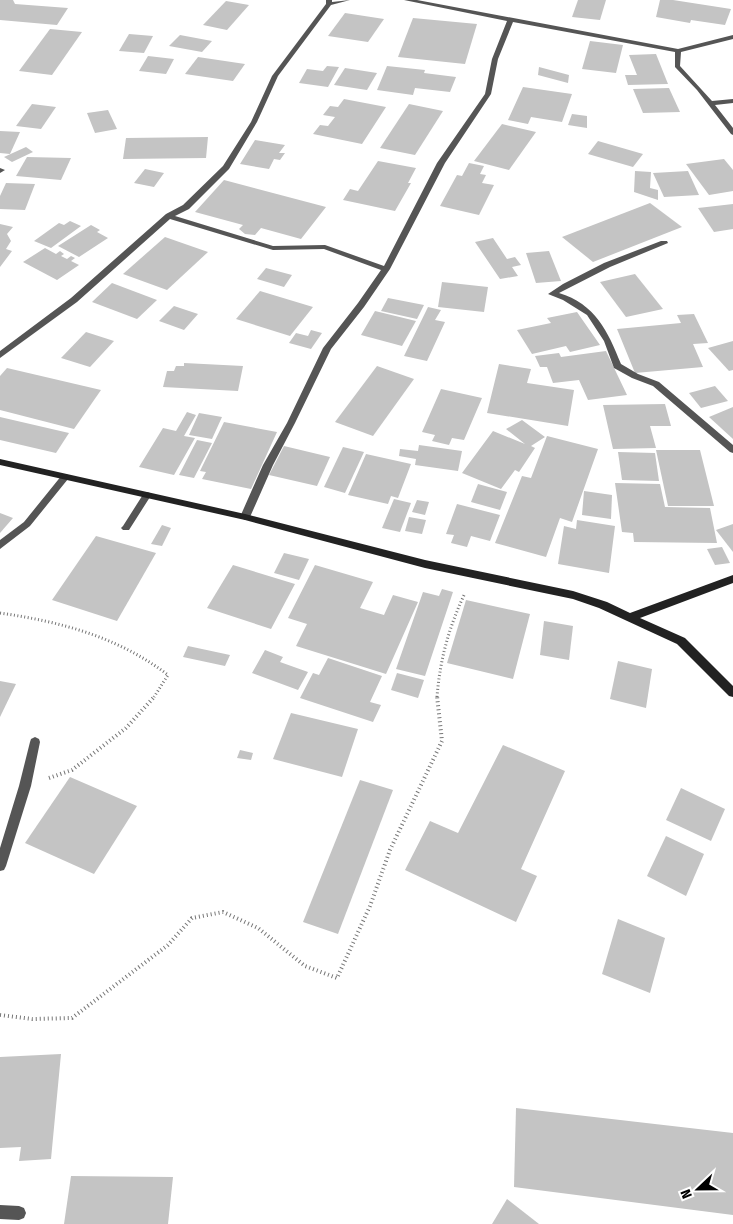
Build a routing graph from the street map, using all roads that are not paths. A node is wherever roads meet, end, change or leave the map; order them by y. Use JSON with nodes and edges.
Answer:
{"nodes":[{"id":1,"x":347,"y":0,"type":"edge"},
{"id":2,"x":407,"y":0,"type":"edge"},
{"id":3,"x":329,"y":2,"type":"edge"},
{"id":4,"x":511,"y":19,"type":"junction"},
{"id":5,"x":733,"y":37,"type":"edge"},
{"id":6,"x":678,"y":51,"type":"junction"},
{"id":7,"x":733,"y":101,"type":"edge"},
{"id":8,"x":710,"y":103,"type":"junction"},
{"id":9,"x":733,"y":133,"type":"edge"},
{"id":10,"x":170,"y":216,"type":"junction"},
{"id":11,"x":664,"y":243,"type":"dead end"},
{"id":12,"x":386,"y":269,"type":"junction"},
{"id":13,"x":0,"y":355,"type":"edge"},
{"id":14,"x":733,"y":450,"type":"edge"},
{"id":15,"x":0,"y":462,"type":"edge"},
{"id":16,"x":65,"y":477,"type":"junction"},
{"id":17,"x":147,"y":495,"type":"junction"},
{"id":18,"x":245,"y":517,"type":"junction"},
{"id":19,"x":126,"y":528,"type":"dead end"},
{"id":20,"x":0,"y":545,"type":"edge"},
{"id":21,"x":733,"y":579,"type":"edge"},
{"id":22,"x":631,"y":617,"type":"junction"},
{"id":23,"x":733,"y":693,"type":"edge"},
{"id":24,"x":35,"y":742,"type":"dead end"},
{"id":25,"x":0,"y":866,"type":"edge"},
{"id":26,"x":0,"y":1212,"type":"edge"},
{"id":27,"x":19,"y":1213,"type":"dead end"}],
"edges":[{"from":1,"to":3,"type":"street"},
{"from":2,"to":4,"type":"street"},
{"from":3,"to":10,"type":"street"},
{"from":4,"to":6,"type":"street"},
{"from":4,"to":12,"type":"street"},
{"from":5,"to":6,"type":"street"},
{"from":6,"to":8,"type":"street"},
{"from":7,"to":8,"type":"street"},
{"from":8,"to":9,"type":"street"},
{"from":10,"to":12,"type":"street"},
{"from":10,"to":13,"type":"street"},
{"from":11,"to":14,"type":"street"},
{"from":12,"to":18,"type":"street"},
{"from":15,"to":16,"type":"street"},
{"from":16,"to":17,"type":"street"},
{"from":16,"to":20,"type":"street"},
{"from":17,"to":18,"type":"street"},
{"from":17,"to":19,"type":"street"},
{"from":18,"to":22,"type":"street"},
{"from":21,"to":22,"type":"street"},
{"from":22,"to":23,"type":"street"},
{"from":24,"to":25,"type":"street"},
{"from":26,"to":27,"type":"street"}]}
